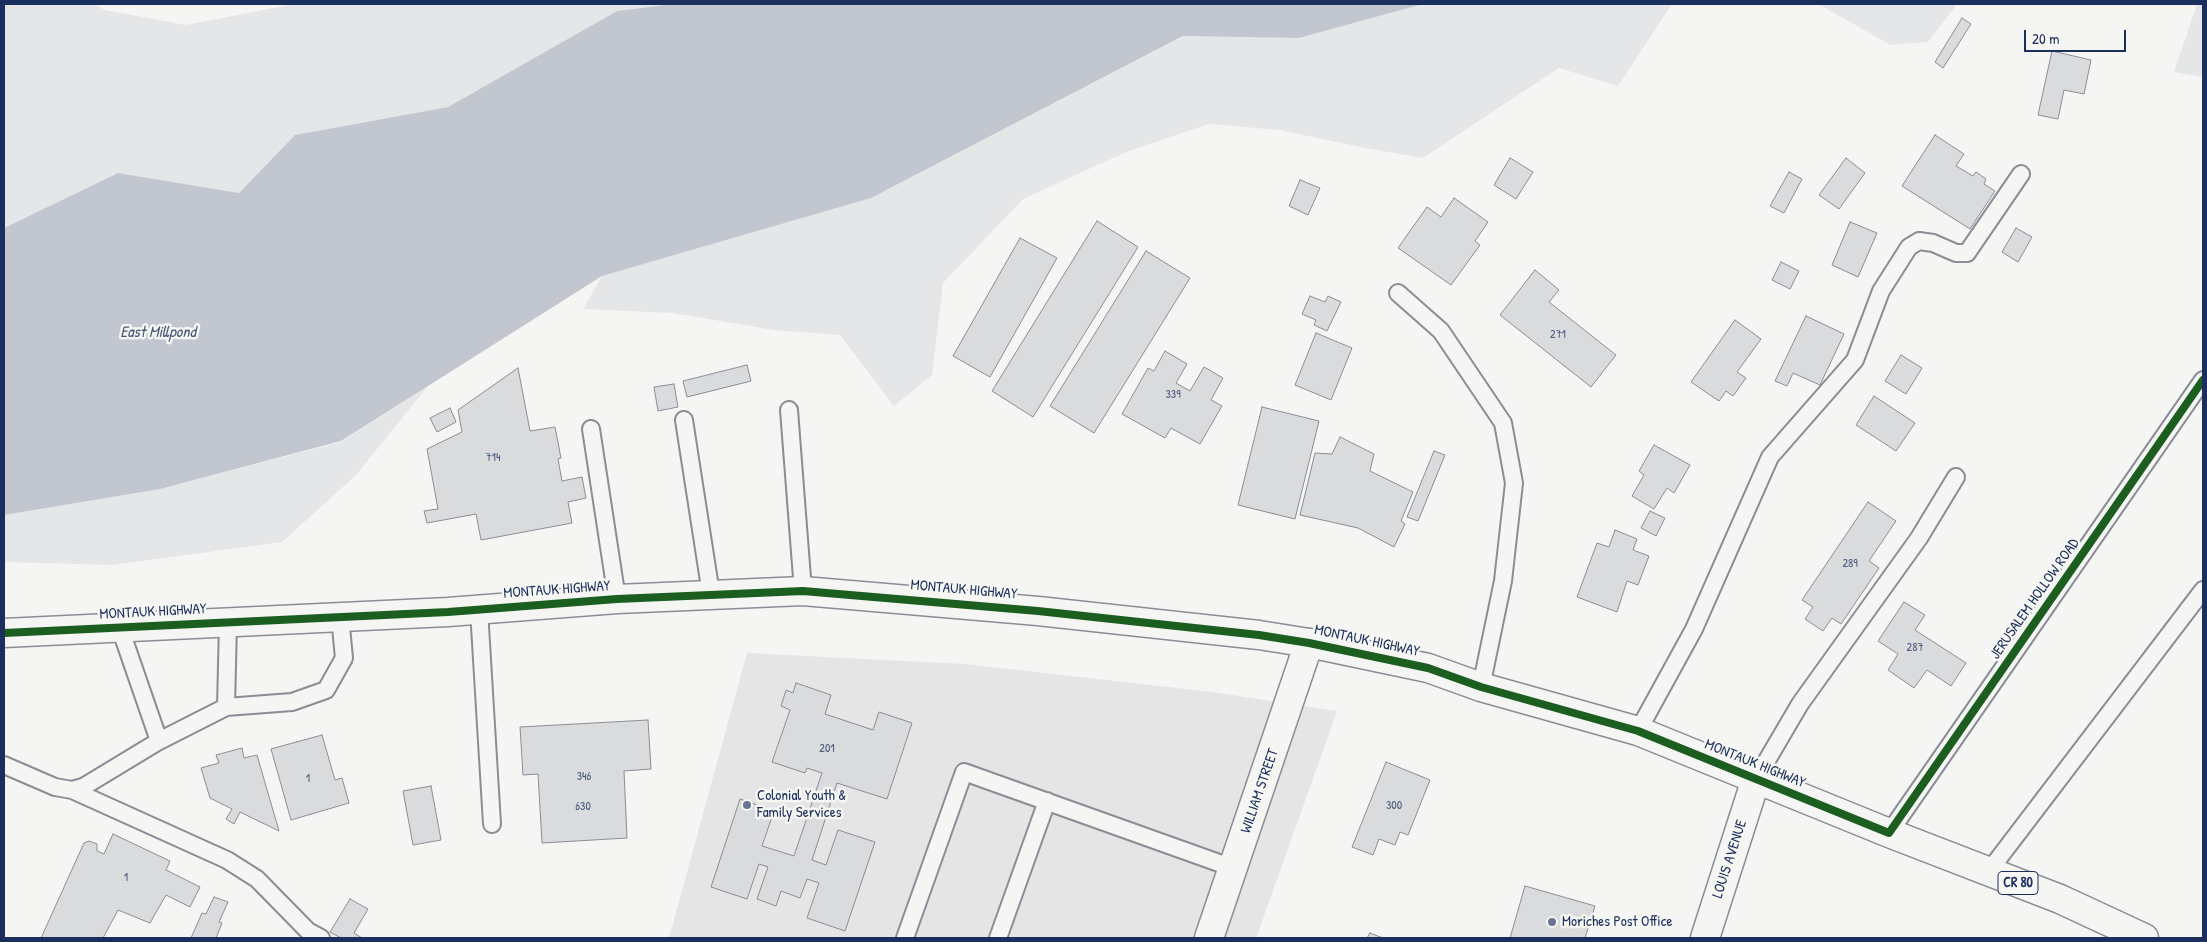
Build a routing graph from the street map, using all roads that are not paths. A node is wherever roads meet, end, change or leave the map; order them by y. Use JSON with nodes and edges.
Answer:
{"nodes":[{"id":1,"x":2021,"y":174,"type":"dead end"},
{"id":2,"x":1398,"y":293,"type":"dead end"},
{"id":3,"x":2203,"y":380,"type":"edge"},
{"id":4,"x":789,"y":410,"type":"dead end"},
{"id":5,"x":684,"y":420,"type":"dead end"},
{"id":6,"x":591,"y":429,"type":"dead end"},
{"id":7,"x":1956,"y":477,"type":"dead end"},
{"id":8,"x":2203,"y":590,"type":"edge"},
{"id":9,"x":803,"y":591,"type":"junction"},
{"id":10,"x":711,"y":594,"type":"junction"},
{"id":11,"x":617,"y":599,"type":"junction"},
{"id":12,"x":479,"y":610,"type":"junction"},
{"id":13,"x":340,"y":617,"type":"junction"},
{"id":14,"x":228,"y":622,"type":"junction"},
{"id":15,"x":120,"y":628,"type":"junction"},
{"id":16,"x":4,"y":633,"type":"edge"},
{"id":17,"x":1309,"y":643,"type":"junction"},
{"id":18,"x":1481,"y":687,"type":"junction"},
{"id":19,"x":226,"y":707,"type":"junction"},
{"id":20,"x":1638,"y":731,"type":"junction"},
{"id":21,"x":159,"y":741,"type":"junction"},
{"id":22,"x":4,"y":765,"type":"edge"},
{"id":23,"x":1756,"y":779,"type":"junction"},
{"id":24,"x":72,"y":790,"type":"junction"},
{"id":25,"x":1046,"y":802,"type":"junction"},
{"id":26,"x":492,"y":824,"type":"dead end"},
{"id":27,"x":1889,"y":833,"type":"junction"},
{"id":28,"x":1233,"y":868,"type":"junction"},
{"id":29,"x":1989,"y":872,"type":"junction"},
{"id":30,"x":321,"y":938,"type":"edge"},
{"id":31,"x":905,"y":938,"type":"edge"},
{"id":32,"x":998,"y":938,"type":"edge"},
{"id":33,"x":1209,"y":938,"type":"edge"},
{"id":34,"x":1705,"y":938,"type":"edge"},
{"id":35,"x":2144,"y":938,"type":"edge"}],
"edges":[{"from":1,"to":20,"type":"lane"},
{"from":2,"to":18,"type":"lane"},
{"from":3,"to":27,"type":"lane","name":"JERUSALEM HOLLOW ROAD"},
{"from":4,"to":9,"type":"lane"},
{"from":5,"to":10,"type":"lane"},
{"from":6,"to":11,"type":"lane"},
{"from":7,"to":23,"type":"lane"},
{"from":8,"to":29,"type":"lane"},
{"from":9,"to":10,"type":"main road","name":"MONTAUK HIGHWAY","number":"CR 80"},
{"from":9,"to":17,"type":"main road","name":"MONTAUK HIGHWAY","number":"CR 80"},
{"from":10,"to":11,"type":"main road","name":"MONTAUK HIGHWAY","number":"CR 80"},
{"from":11,"to":12,"type":"main road","name":"MONTAUK HIGHWAY","number":"CR 80"},
{"from":12,"to":13,"type":"main road","name":"MONTAUK HIGHWAY","number":"CR 80"},
{"from":12,"to":26,"type":"lane"},
{"from":13,"to":14,"type":"main road","name":"MONTAUK HIGHWAY","number":"CR 80"},
{"from":13,"to":19,"type":"lane"},
{"from":14,"to":15,"type":"main road","name":"MONTAUK HIGHWAY","number":"CR 80"},
{"from":14,"to":19,"type":"lane"},
{"from":15,"to":16,"type":"main road","name":"MONTAUK HIGHWAY","number":"CR 80"},
{"from":15,"to":21,"type":"lane"},
{"from":17,"to":18,"type":"main road","name":"MONTAUK HIGHWAY","number":"CR 80"},
{"from":17,"to":28,"type":"main road","name":"WILLIAM STREET"},
{"from":18,"to":20,"type":"main road","name":"MONTAUK HIGHWAY","number":"CR 80"},
{"from":19,"to":21,"type":"lane"},
{"from":20,"to":23,"type":"main road","name":"MONTAUK HIGHWAY","number":"CR 80"},
{"from":21,"to":24,"type":"lane"},
{"from":22,"to":24,"type":"lane"},
{"from":23,"to":27,"type":"main road","name":"MONTAUK HIGHWAY","number":"CR 80"},
{"from":23,"to":34,"type":"main road","name":"LOUIS AVENUE"},
{"from":24,"to":30,"type":"lane"},
{"from":25,"to":28,"type":"lane"},
{"from":25,"to":31,"type":"lane"},
{"from":25,"to":32,"type":"lane"},
{"from":27,"to":29,"type":"main road","name":"MONTAUK HIGHWAY","number":"CR 80"},
{"from":28,"to":33,"type":"main road","name":"WILLIAM STREET"},
{"from":29,"to":35,"type":"main road","name":"MONTAUK HIGHWAY","number":"CR 80"}]}
